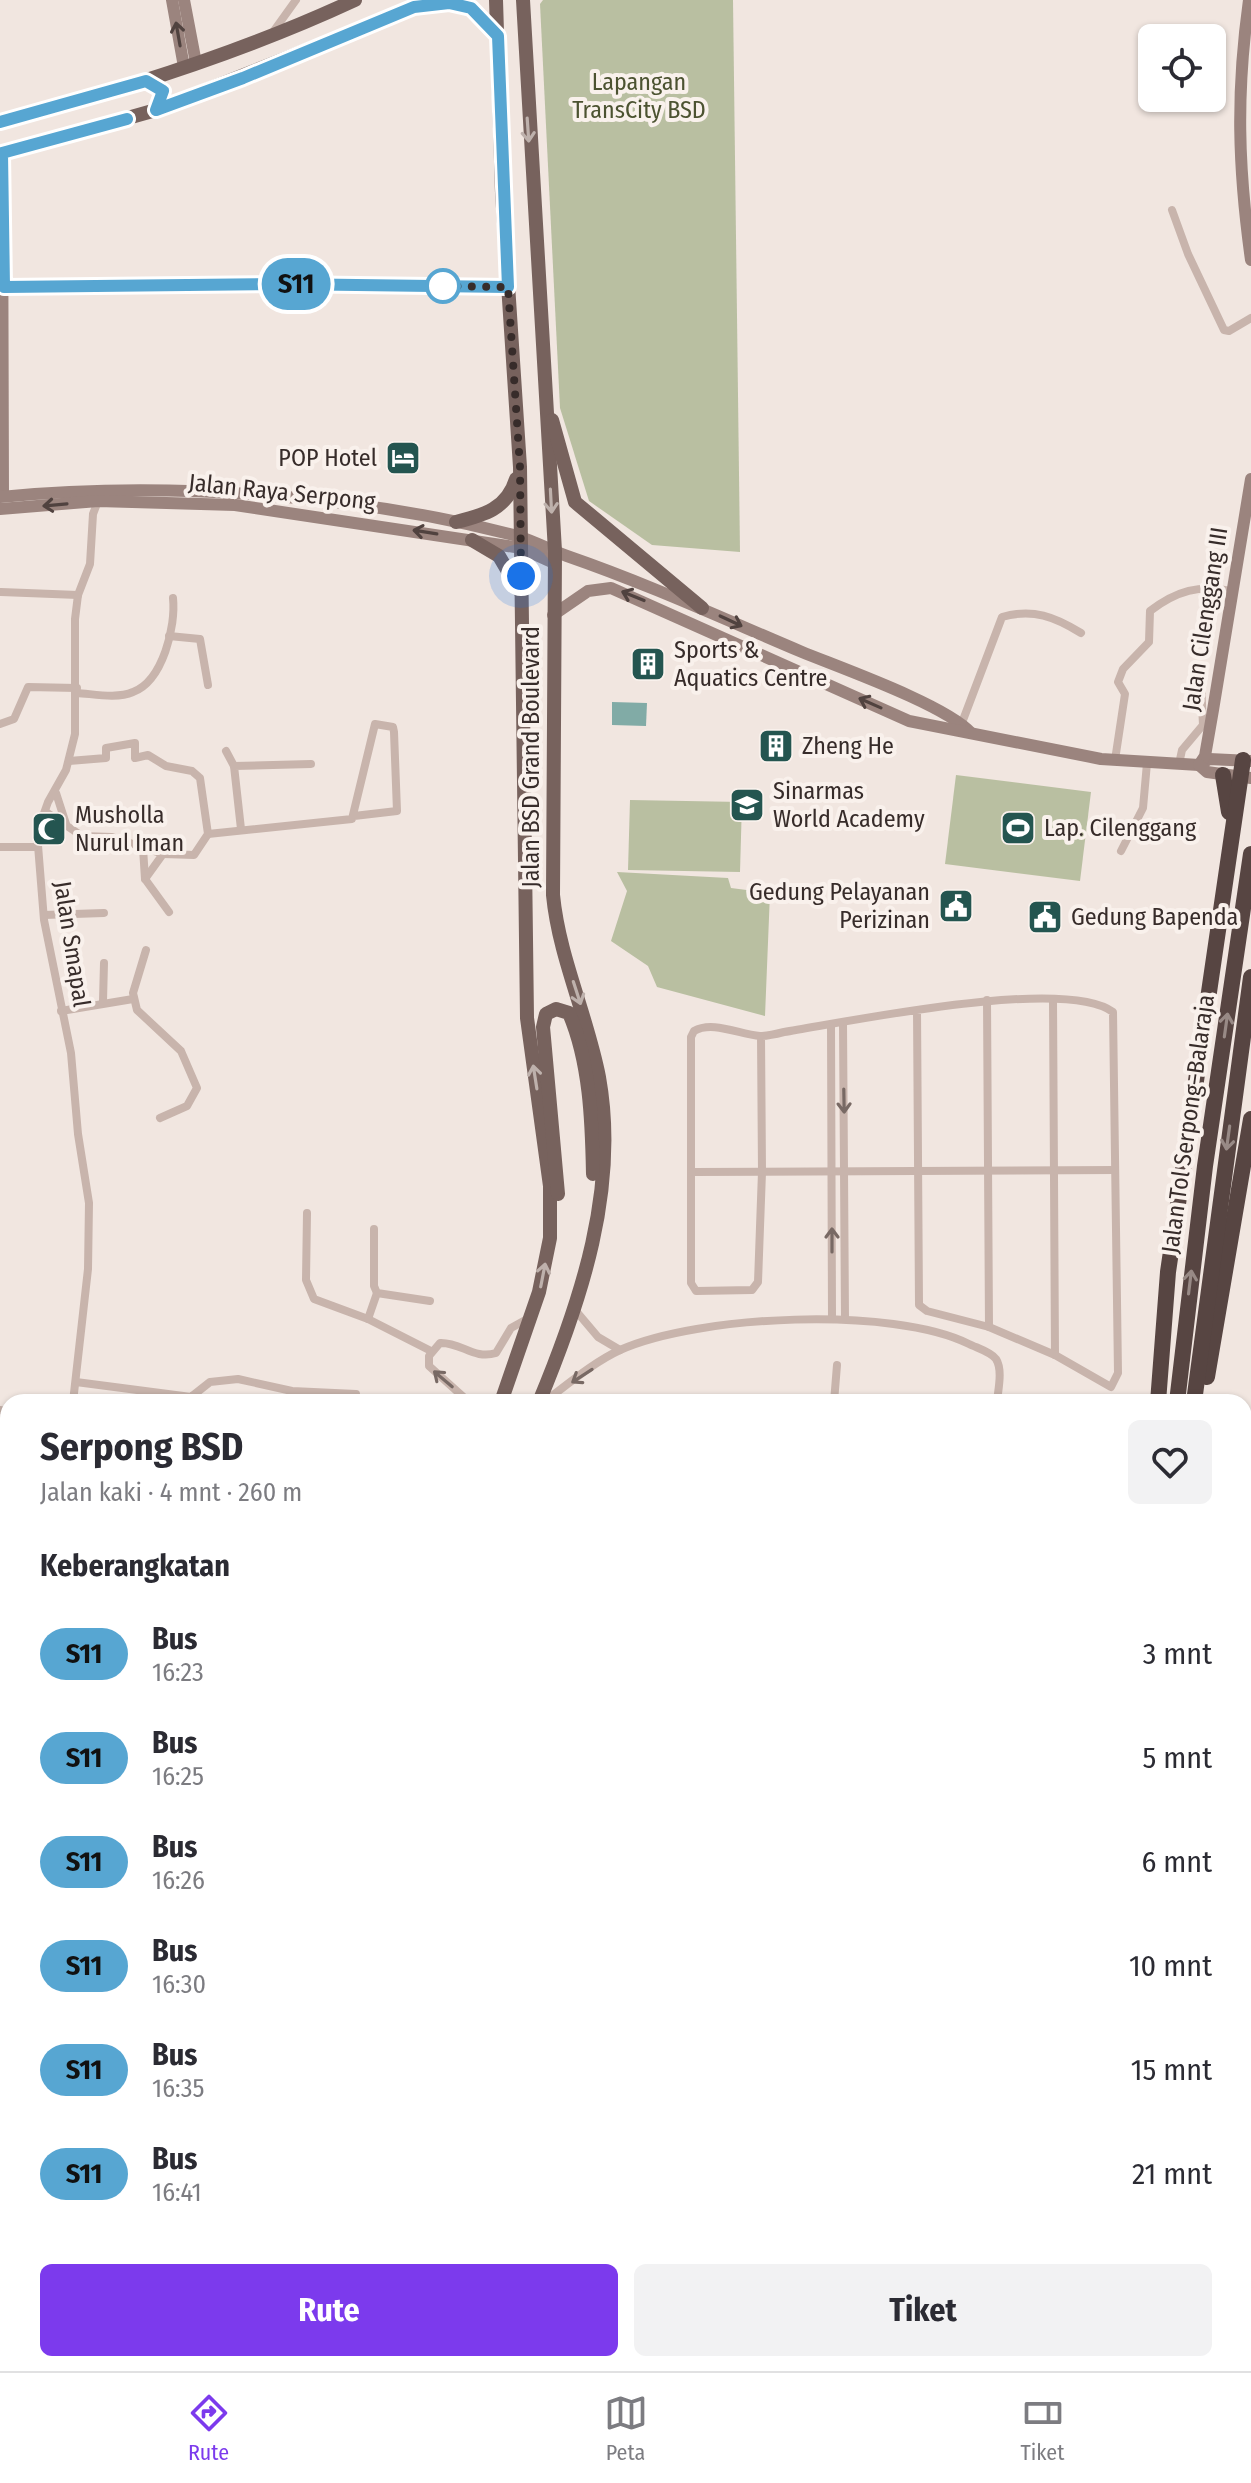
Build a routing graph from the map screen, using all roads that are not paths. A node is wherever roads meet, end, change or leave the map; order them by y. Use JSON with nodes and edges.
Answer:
{"nodes":[{"id":1,"x":172,"y":0,"type":"edge"},
{"id":2,"x":184,"y":0,"type":"edge"},
{"id":3,"x":296,"y":0,"type":"edge"},
{"id":4,"x":355,"y":0,"type":"edge"},
{"id":5,"x":433,"y":0,"type":"edge"},
{"id":6,"x":496,"y":0,"type":"edge"},
{"id":7,"x":523,"y":0,"type":"edge"},
{"id":8,"x":530,"y":0,"type":"edge"},
{"id":9,"x":1249,"y":0,"type":"edge"},
{"id":10,"x":414,"y":7,"type":"junction"},
{"id":11,"x":270,"y":36,"type":"junction"},
{"id":12,"x":498,"y":41,"type":"junction"},
{"id":13,"x":524,"y":53,"type":"junction"},
{"id":14,"x":190,"y":65,"type":"junction"},
{"id":15,"x":146,"y":81,"type":"junction"},
{"id":16,"x":156,"y":110,"type":"junction"},
{"id":17,"x":0,"y":122,"type":"edge"},
{"id":18,"x":1244,"y":136,"type":"edge"},
{"id":19,"x":1,"y":154,"type":"edge"},
{"id":20,"x":1172,"y":210,"type":"dead end"},
{"id":21,"x":1251,"y":260,"type":"edge"},
{"id":22,"x":4,"y":287,"type":"junction"},
{"id":23,"x":508,"y":287,"type":"junction"},
{"id":24,"x":1251,"y":318,"type":"edge"},
{"id":25,"x":543,"y":381,"type":"junction"},
{"id":26,"x":520,"y":467,"type":"junction"},
{"id":27,"x":1251,"y":479,"type":"edge"},
{"id":28,"x":152,"y":495,"type":"junction"},
{"id":29,"x":1,"y":501,"type":"edge"},
{"id":30,"x":98,"y":501,"type":"junction"},
{"id":31,"x":456,"y":522,"type":"junction"},
{"id":32,"x":472,"y":540,"type":"junction"},
{"id":33,"x":520,"y":542,"type":"junction"},
{"id":34,"x":554,"y":557,"type":"junction"},
{"id":35,"x":1231,"y":591,"type":"junction"},
{"id":36,"x":1,"y":592,"type":"edge"},
{"id":37,"x":521,"y":594,"type":"junction"},
{"id":38,"x":78,"y":595,"type":"junction"},
{"id":39,"x":173,"y":598,"type":"dead end"},
{"id":40,"x":702,"y":608,"type":"junction"},
{"id":41,"x":553,"y":615,"type":"junction"},
{"id":42,"x":1081,"y":633,"type":"dead end"},
{"id":43,"x":169,"y":636,"type":"junction"},
{"id":44,"x":1201,"y":682,"type":"dead end"},
{"id":45,"x":208,"y":685,"type":"dead end"},
{"id":46,"x":77,"y":690,"type":"junction"},
{"id":47,"x":919,"y":703,"type":"junction"},
{"id":48,"x":909,"y":721,"type":"junction"},
{"id":49,"x":0,"y":724,"type":"edge"},
{"id":50,"x":964,"y":729,"type":"junction"},
{"id":51,"x":226,"y":751,"type":"dead end"},
{"id":52,"x":1115,"y":760,"type":"junction"},
{"id":53,"x":69,"y":761,"type":"junction"},
{"id":54,"x":1147,"y":763,"type":"junction"},
{"id":55,"x":311,"y":764,"type":"dead end"},
{"id":56,"x":1179,"y":764,"type":"junction"},
{"id":57,"x":1199,"y":765,"type":"junction"},
{"id":58,"x":234,"y":766,"type":"junction"},
{"id":59,"x":1246,"y":769,"type":"edge"},
{"id":60,"x":1223,"y":775,"type":"junction"},
{"id":61,"x":56,"y":793,"type":"junction"},
{"id":62,"x":46,"y":812,"type":"junction"},
{"id":63,"x":354,"y":816,"type":"junction"},
{"id":64,"x":66,"y":825,"type":"junction"},
{"id":65,"x":241,"y":829,"type":"junction"},
{"id":66,"x":208,"y":834,"type":"junction"},
{"id":67,"x":1230,"y":846,"type":"junction"},
{"id":68,"x":0,"y":847,"type":"edge"},
{"id":69,"x":37,"y":847,"type":"junction"},
{"id":70,"x":143,"y":848,"type":"junction"},
{"id":71,"x":1121,"y":851,"type":"dead end"},
{"id":72,"x":163,"y":854,"type":"junction"},
{"id":73,"x":1251,"y":854,"type":"edge"},
{"id":74,"x":145,"y":879,"type":"junction"},
{"id":75,"x":169,"y":912,"type":"dead end"},
{"id":76,"x":104,"y":913,"type":"dead end"},
{"id":77,"x":44,"y":915,"type":"junction"},
{"id":78,"x":146,"y":950,"type":"dead end"},
{"id":79,"x":104,"y":963,"type":"dead end"},
{"id":80,"x":1251,"y":977,"type":"edge"},
{"id":81,"x":133,"y":999,"type":"junction"},
{"id":82,"x":987,"y":1000,"type":"junction"},
{"id":83,"x":1053,"y":1000,"type":"junction"},
{"id":84,"x":103,"y":1001,"type":"junction"},
{"id":85,"x":917,"y":1010,"type":"junction"},
{"id":86,"x":61,"y":1011,"type":"junction"},
{"id":87,"x":843,"y":1023,"type":"junction"},
{"id":88,"x":831,"y":1025,"type":"junction"},
{"id":89,"x":761,"y":1036,"type":"junction"},
{"id":90,"x":160,"y":1118,"type":"dead end"},
{"id":91,"x":1251,"y":1119,"type":"edge"},
{"id":92,"x":1053,"y":1170,"type":"junction"},
{"id":93,"x":1115,"y":1170,"type":"junction"},
{"id":94,"x":831,"y":1171,"type":"junction"},
{"id":95,"x":845,"y":1171,"type":"junction"},
{"id":96,"x":920,"y":1171,"type":"junction"},
{"id":97,"x":985,"y":1171,"type":"junction"},
{"id":98,"x":693,"y":1172,"type":"junction"},
{"id":99,"x":762,"y":1172,"type":"junction"},
{"id":100,"x":307,"y":1213,"type":"dead end"},
{"id":101,"x":374,"y":1229,"type":"dead end"},
{"id":102,"x":550,"y":1238,"type":"junction"},
{"id":103,"x":590,"y":1249,"type":"junction"},
{"id":104,"x":377,"y":1293,"type":"junction"},
{"id":105,"x":430,"y":1301,"type":"dead end"},
{"id":106,"x":576,"y":1311,"type":"junction"},
{"id":107,"x":533,"y":1316,"type":"junction"},
{"id":108,"x":832,"y":1318,"type":"junction"},
{"id":109,"x":845,"y":1318,"type":"junction"},
{"id":110,"x":368,"y":1319,"type":"junction"},
{"id":111,"x":989,"y":1327,"type":"junction"},
{"id":112,"x":620,"y":1350,"type":"junction"},
{"id":113,"x":431,"y":1351,"type":"junction"},
{"id":114,"x":1055,"y":1355,"type":"junction"},
{"id":115,"x":1203,"y":1362,"type":"junction"},
{"id":116,"x":837,"y":1365,"type":"dead end"},
{"id":117,"x":76,"y":1382,"type":"junction"},
{"id":118,"x":74,"y":1394,"type":"edge"},
{"id":119,"x":168,"y":1394,"type":"edge"},
{"id":120,"x":195,"y":1394,"type":"edge"},
{"id":121,"x":356,"y":1394,"type":"dead end"},
{"id":122,"x":460,"y":1394,"type":"edge"},
{"id":123,"x":504,"y":1394,"type":"edge"},
{"id":124,"x":545,"y":1394,"type":"edge"},
{"id":125,"x":554,"y":1394,"type":"edge"},
{"id":126,"x":835,"y":1394,"type":"edge"},
{"id":127,"x":997,"y":1394,"type":"edge"},
{"id":128,"x":1159,"y":1394,"type":"edge"},
{"id":129,"x":1178,"y":1394,"type":"edge"},
{"id":130,"x":1196,"y":1394,"type":"edge"},
{"id":131,"x":1203,"y":1394,"type":"edge"}],
"edges":[{"from":14,"to":1,"type":"main road","one_way":true},
{"from":2,"to":14,"type":"main road"},
{"from":3,"to":11,"type":"street"},
{"from":4,"to":11,"type":"main road"},
{"from":5,"to":10,"type":"main road"},
{"from":6,"to":12,"type":"main road","name":"Jalan BSD Grand Boulevard"},
{"from":7,"to":13,"type":"main road","name":"Jalan BSD Grand Boulevard"},
{"from":8,"to":13,"type":"main road"},
{"from":9,"to":18,"type":"main road"},
{"from":10,"to":12,"type":"main road"},
{"from":10,"to":16,"type":"main road"},
{"from":11,"to":14,"type":"main road"},
{"from":12,"to":13,"type":"main road"},
{"from":12,"to":23,"type":"main road","name":"Jalan BSD Grand Boulevard"},
{"from":13,"to":25,"type":"main road","name":"Jalan BSD Grand Boulevard","one_way":true},
{"from":14,"to":15,"type":"main road"},
{"from":15,"to":16,"type":"main road"},
{"from":15,"to":17,"type":"main road"},
{"from":16,"to":19,"type":"main road"},
{"from":18,"to":21,"type":"main road"},
{"from":19,"to":22,"type":"main road"},
{"from":20,"to":24,"type":"street"},
{"from":22,"to":23,"type":"main road"},
{"from":22,"to":29,"type":"main road"},
{"from":23,"to":26,"type":"main road","name":"Jalan BSD Grand Boulevard"},
{"from":25,"to":34,"type":"main road","name":"Jalan BSD Grand Boulevard","one_way":true},
{"from":25,"to":40,"type":"main road"},
{"from":26,"to":31,"type":"main road"},
{"from":26,"to":33,"type":"main road","name":"Jalan BSD Grand Boulevard"},
{"from":27,"to":35,"type":"main road","name":"Jalan Cilenggang III"},
{"from":28,"to":29,"type":"main road","name":"Jalan Raya Serpong"},
{"from":28,"to":30,"type":"main road","name":"Jalan Raya Serpong"},
{"from":28,"to":31,"type":"main road","name":"Jalan Raya Serpong"},
{"from":32,"to":28,"type":"main road","name":"Jalan Raya Serpong","one_way":true},
{"from":30,"to":29,"type":"main road","name":"Jalan Raya Serpong","one_way":true},
{"from":30,"to":38,"type":"street","name":"Jalan Smapal"},
{"from":31,"to":33,"type":"main road","name":"Jalan Raya Serpong"},
{"from":32,"to":33,"type":"main road","name":"Jalan Raya Serpong"},
{"from":32,"to":37,"type":"main road"},
{"from":33,"to":34,"type":"main road"},
{"from":33,"to":37,"type":"main road","name":"Jalan BSD Grand Boulevard"},
{"from":34,"to":40,"type":"main road"},
{"from":34,"to":41,"type":"main road","name":"Jalan BSD Grand Boulevard"},
{"from":35,"to":52,"type":"street"},
{"from":35,"to":57,"type":"main road","name":"Jalan Cilenggang III"},
{"from":36,"to":38,"type":"street"},
{"from":102,"to":37,"type":"main road","name":"Jalan BSD Grand Boulevard","one_way":true},
{"from":38,"to":46,"type":"street","name":"Jalan Smapal"},
{"from":39,"to":43,"type":"street"},
{"from":40,"to":47,"type":"main road","one_way":true},
{"from":48,"to":41,"type":"main road","one_way":true},
{"from":41,"to":103,"type":"main road","name":"Jalan BSD Grand Boulevard","one_way":true},
{"from":42,"to":50,"type":"street"},
{"from":43,"to":45,"type":"street"},
{"from":43,"to":46,"type":"street"},
{"from":44,"to":56,"type":"street"},
{"from":46,"to":49,"type":"street"},
{"from":46,"to":53,"type":"street","name":"Jalan Smapal"},
{"from":47,"to":48,"type":"main road"},
{"from":47,"to":50,"type":"main road"},
{"from":48,"to":50,"type":"main road"},
{"from":50,"to":52,"type":"main road"},
{"from":51,"to":58,"type":"street"},
{"from":52,"to":54,"type":"main road"},
{"from":53,"to":61,"type":"street","name":"Jalan Smapal"},
{"from":53,"to":66,"type":"street"},
{"from":54,"to":56,"type":"main road"},
{"from":54,"to":71,"type":"street"},
{"from":55,"to":58,"type":"street"},
{"from":56,"to":57,"type":"main road"},
{"from":57,"to":59,"type":"main road"},
{"from":57,"to":60,"type":"main road"},
{"from":58,"to":65,"type":"street"},
{"from":59,"to":60,"type":"main road"},
{"from":59,"to":67,"type":"highway"},
{"from":60,"to":67,"type":"highway"},
{"from":61,"to":62,"type":"street","name":"Jalan Smapal"},
{"from":61,"to":64,"type":"street"},
{"from":62,"to":64,"type":"street"},
{"from":62,"to":69,"type":"street","name":"Jalan Smapal"},
{"from":63,"to":63,"type":"street"},
{"from":63,"to":65,"type":"street"},
{"from":64,"to":70,"type":"street"},
{"from":65,"to":66,"type":"street"},
{"from":66,"to":72,"type":"street"},
{"from":67,"to":128,"type":"highway"},
{"from":68,"to":69,"type":"street"},
{"from":69,"to":77,"type":"street","name":"Jalan Smapal"},
{"from":70,"to":72,"type":"street"},
{"from":70,"to":74,"type":"street"},
{"from":72,"to":74,"type":"street"},
{"from":129,"to":73,"type":"highway","name":"Jalan Tol Serpong–Balaraja","one_way":true},
{"from":74,"to":75,"type":"street"},
{"from":76,"to":77,"type":"street"},
{"from":77,"to":86,"type":"street","name":"Jalan Smapal"},
{"from":78,"to":81,"type":"street"},
{"from":79,"to":84,"type":"street"},
{"from":80,"to":115,"type":"highway","name":"Jalan Tol Serpong–Balaraja","one_way":true},
{"from":81,"to":84,"type":"street"},
{"from":81,"to":90,"type":"street"},
{"from":82,"to":83,"type":"street"},
{"from":82,"to":85,"type":"street"},
{"from":82,"to":97,"type":"street"},
{"from":83,"to":92,"type":"street"},
{"from":83,"to":93,"type":"street"},
{"from":84,"to":86,"type":"street"},
{"from":85,"to":87,"type":"street"},
{"from":85,"to":96,"type":"street"},
{"from":86,"to":117,"type":"street","name":"Jalan Smapal"},
{"from":87,"to":88,"type":"street"},
{"from":87,"to":95,"type":"street","one_way":true},
{"from":88,"to":89,"type":"street"},
{"from":88,"to":94,"type":"street"},
{"from":89,"to":98,"type":"street"},
{"from":89,"to":99,"type":"street"},
{"from":91,"to":115,"type":"highway"},
{"from":92,"to":93,"type":"street"},
{"from":92,"to":97,"type":"street"},
{"from":92,"to":114,"type":"street"},
{"from":93,"to":114,"type":"street"},
{"from":94,"to":95,"type":"street"},
{"from":94,"to":99,"type":"street"},
{"from":108,"to":94,"type":"street","one_way":true},
{"from":95,"to":96,"type":"street"},
{"from":95,"to":109,"type":"street"},
{"from":96,"to":97,"type":"street"},
{"from":96,"to":111,"type":"street"},
{"from":97,"to":111,"type":"street"},
{"from":98,"to":99,"type":"street"},
{"from":98,"to":99,"type":"street"},
{"from":100,"to":110,"type":"street"},
{"from":101,"to":104,"type":"street"},
{"from":102,"to":103,"type":"main road"},
{"from":107,"to":102,"type":"main road","name":"Jalan BSD Grand Boulevard","one_way":true},
{"from":103,"to":106,"type":"main road","name":"Jalan BSD Grand Boulevard"},
{"from":104,"to":105,"type":"street"},
{"from":104,"to":110,"type":"street"},
{"from":106,"to":112,"type":"street"},
{"from":106,"to":124,"type":"main road","name":"Jalan BSD Grand Boulevard"},
{"from":107,"to":113,"type":"street"},
{"from":107,"to":123,"type":"main road","name":"Jalan BSD Grand Boulevard"},
{"from":108,"to":109,"type":"street"},
{"from":108,"to":112,"type":"street"},
{"from":109,"to":127,"type":"street"},
{"from":110,"to":113,"type":"street"},
{"from":111,"to":114,"type":"street"},
{"from":112,"to":125,"type":"street","one_way":true},
{"from":122,"to":113,"type":"street","one_way":true},
{"from":115,"to":130,"type":"highway","name":"Jalan Tol Serpong–Balaraja"},
{"from":115,"to":131,"type":"highway"},
{"from":116,"to":126,"type":"street"},
{"from":117,"to":118,"type":"street","name":"Jalan Smapal"},
{"from":117,"to":119,"type":"street"},
{"from":120,"to":121,"type":"street"}]}
